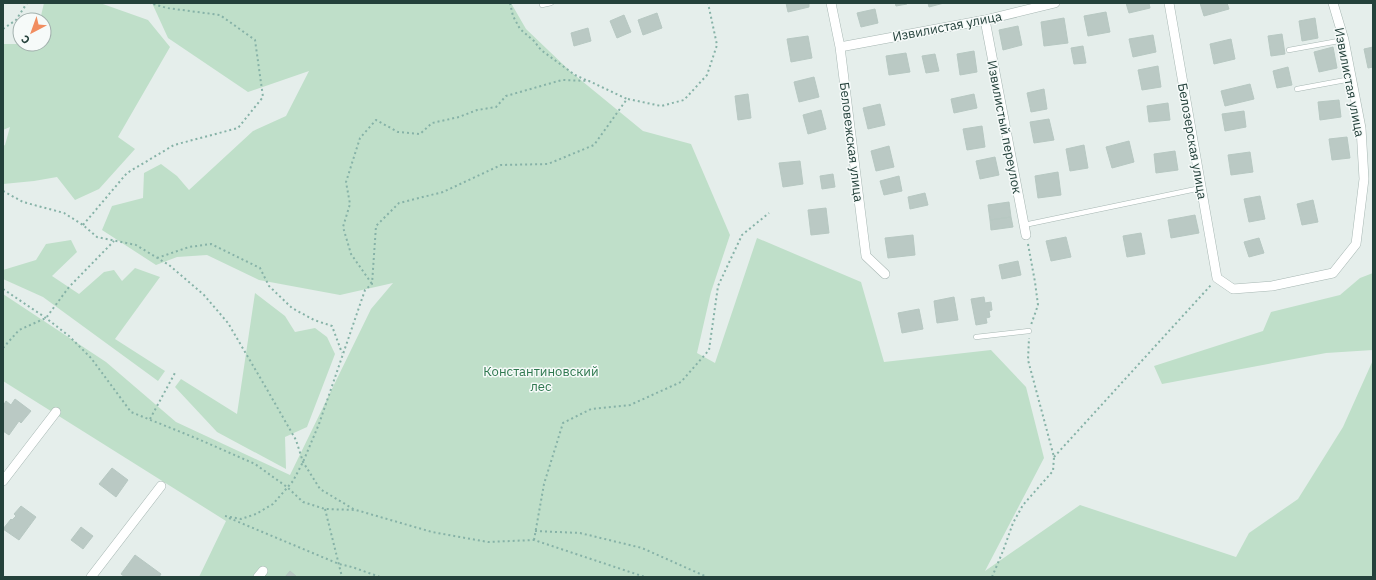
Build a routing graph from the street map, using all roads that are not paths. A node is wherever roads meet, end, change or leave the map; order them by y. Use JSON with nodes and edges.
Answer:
{"nodes":[{"id":1,"x":551,"y":3,"type":"edge"},
{"id":2,"x":831,"y":3,"type":"edge"},
{"id":3,"x":1055,"y":3,"type":"edge"},
{"id":4,"x":1169,"y":3,"type":"edge"},
{"id":5,"x":1333,"y":3,"type":"edge"},
{"id":6,"x":542,"y":5,"type":"dead end"},
{"id":7,"x":985,"y":20,"type":"junction"},
{"id":8,"x":1344,"y":40,"type":"junction"},
{"id":9,"x":840,"y":47,"type":"junction"},
{"id":10,"x":1288,"y":50,"type":"dead end"},
{"id":11,"x":1351,"y":78,"type":"junction"},
{"id":12,"x":1297,"y":89,"type":"dead end"},
{"id":13,"x":1201,"y":188,"type":"junction"},
{"id":14,"x":1024,"y":225,"type":"junction"},
{"id":15,"x":1026,"y":235,"type":"road end"},
{"id":16,"x":885,"y":274,"type":"dead end"},
{"id":17,"x":1217,"y":278,"type":"joint"},
{"id":18,"x":1029,"y":331,"type":"road end"},
{"id":19,"x":976,"y":336,"type":"dead end"},
{"id":20,"x":56,"y":412,"type":"dead end"},
{"id":21,"x":3,"y":481,"type":"edge"},
{"id":22,"x":161,"y":486,"type":"dead end"},
{"id":23,"x":91,"y":577,"type":"edge"}],
"edges":[{"from":1,"to":6,"type":"lane"},
{"from":2,"to":9,"type":"street","name":"Беловежская улица"},
{"from":3,"to":7,"type":"street","name":"Извилистая улица"},
{"from":4,"to":13,"type":"street","name":"Белозерская улица"},
{"from":5,"to":8,"type":"street","name":"Извилистая улица"},
{"from":7,"to":9,"type":"street","name":"Извилистая улица"},
{"from":7,"to":14,"type":"street","name":"Извилистый переулок"},
{"from":8,"to":10,"type":"lane"},
{"from":8,"to":11,"type":"street","name":"Извилистая улица"},
{"from":9,"to":16,"type":"street","name":"Беловежская улица"},
{"from":11,"to":12,"type":"lane"},
{"from":11,"to":17,"type":"street","name":"Извилистая улица"},
{"from":13,"to":14,"type":"lane"},
{"from":13,"to":17,"type":"street","name":"Белозерская улица"},
{"from":14,"to":15,"type":"street","name":"Извилистый переулок"},
{"from":18,"to":19,"type":"lane"},
{"from":20,"to":21,"type":"street"},
{"from":22,"to":23,"type":"street"}]}
